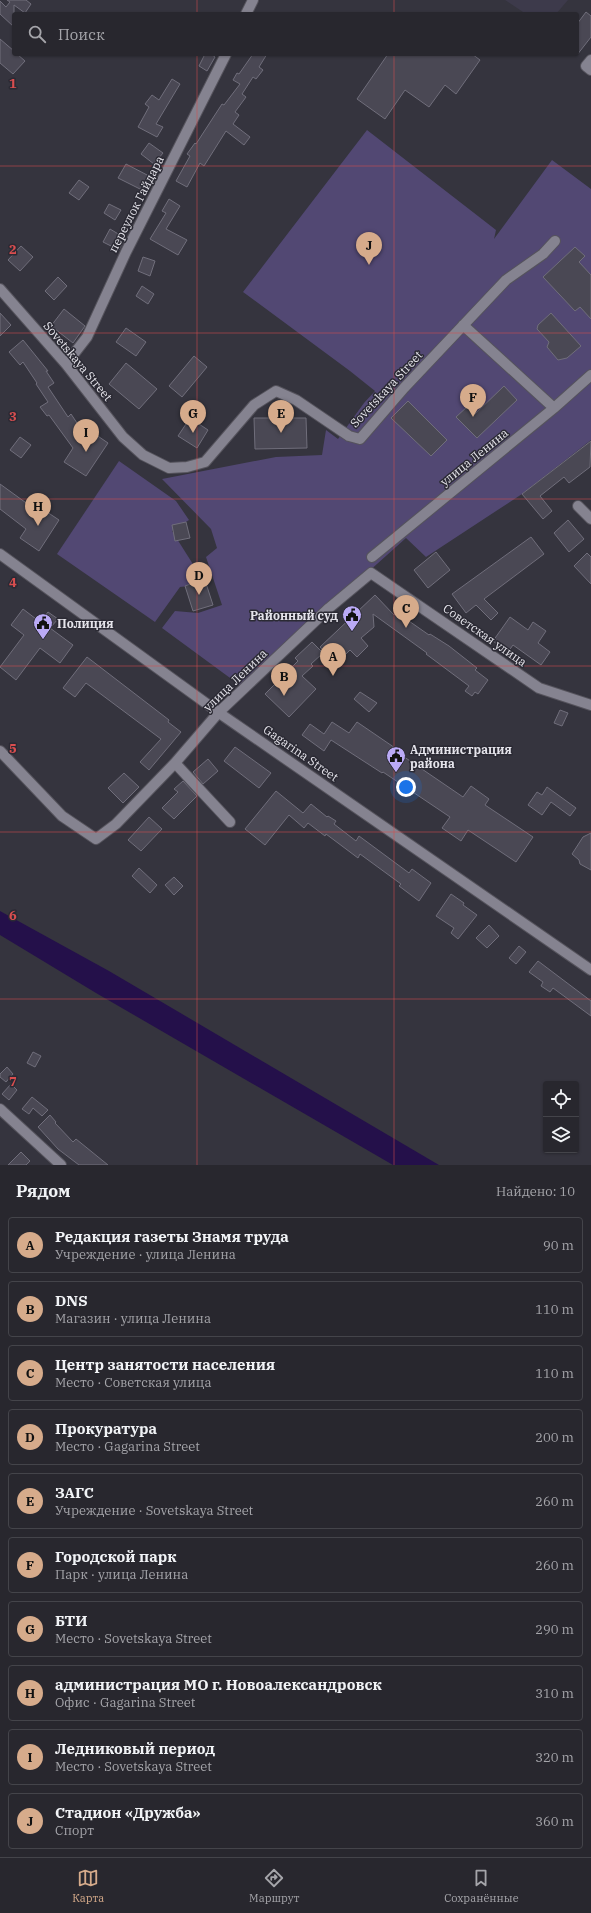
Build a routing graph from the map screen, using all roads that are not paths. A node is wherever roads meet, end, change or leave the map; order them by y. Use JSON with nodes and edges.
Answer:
{"nodes":[{"id":1,"x":253,"y":0,"type":"edge"},
{"id":2,"x":247,"y":12,"type":"edge"},
{"id":3,"x":225,"y":56,"type":"edge"},
{"id":4,"x":591,"y":60,"type":"edge"},
{"id":5,"x":591,"y":70,"type":"edge"},
{"id":6,"x":555,"y":241,"type":"dead end"},
{"id":7,"x":0,"y":289,"type":"edge"},
{"id":8,"x":463,"y":325,"type":"junction"},
{"id":9,"x":66,"y":364,"type":"junction"},
{"id":10,"x":591,"y":375,"type":"edge"},
{"id":11,"x":554,"y":408,"type":"junction"},
{"id":12,"x":578,"y":506,"type":"dead end"},
{"id":13,"x":591,"y":519,"type":"edge"},
{"id":14,"x":0,"y":554,"type":"edge"},
{"id":15,"x":372,"y":557,"type":"dead end"},
{"id":16,"x":371,"y":573,"type":"joint"},
{"id":17,"x":591,"y":705,"type":"edge"},
{"id":18,"x":219,"y":712,"type":"junction"},
{"id":19,"x":0,"y":751,"type":"edge"},
{"id":20,"x":176,"y":763,"type":"junction"},
{"id":21,"x":230,"y":822,"type":"dead end"},
{"id":22,"x":591,"y":970,"type":"edge"},
{"id":23,"x":0,"y":1109,"type":"edge"},
{"id":24,"x":61,"y":1165,"type":"edge"}],
"edges":[{"from":1,"to":2,"type":"street"},
{"from":3,"to":9,"type":"street","name":"переулок Гайдара"},
{"from":4,"to":5,"type":"street"},
{"from":6,"to":8,"type":"street","name":"Sovetskaya Street"},
{"from":7,"to":9,"type":"street","name":"Sovetskaya Street"},
{"from":8,"to":9,"type":"street","name":"Sovetskaya Street"},
{"from":8,"to":11,"type":"street"},
{"from":10,"to":11,"type":"street","name":"улица Ленина"},
{"from":11,"to":15,"type":"street","name":"улица Ленина"},
{"from":12,"to":13,"type":"street"},
{"from":14,"to":18,"type":"street","name":"Gagarina Street"},
{"from":16,"to":17,"type":"street","name":"Советская улица"},
{"from":16,"to":18,"type":"street","name":"улица Ленина"},
{"from":18,"to":20,"type":"street","name":"улица Ленина"},
{"from":18,"to":22,"type":"street","name":"Gagarina Street"},
{"from":19,"to":20,"type":"street","name":"улица Ленина"},
{"from":20,"to":21,"type":"street"},
{"from":23,"to":24,"type":"street"}]}
